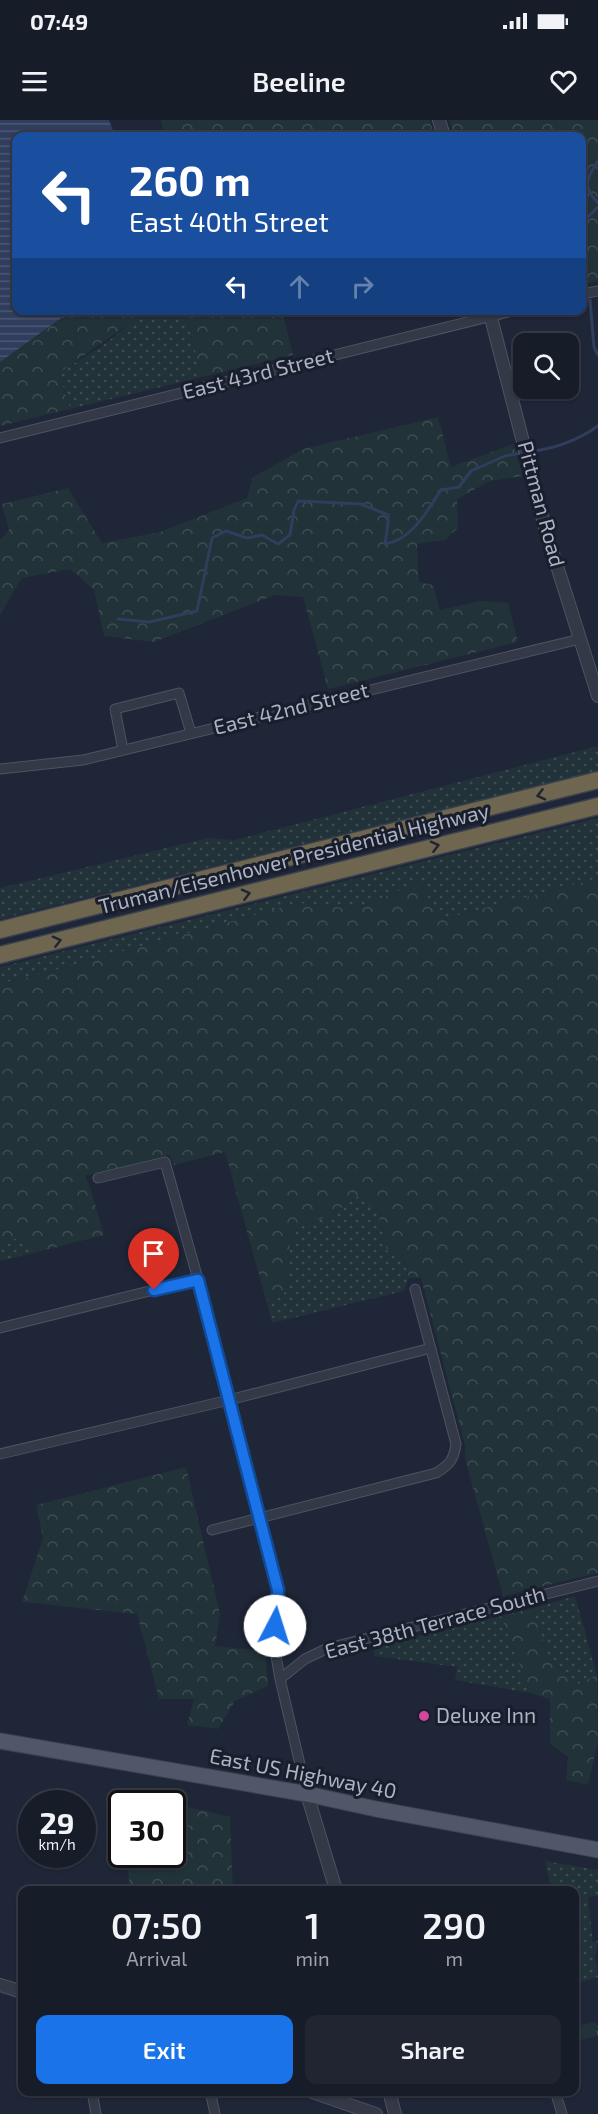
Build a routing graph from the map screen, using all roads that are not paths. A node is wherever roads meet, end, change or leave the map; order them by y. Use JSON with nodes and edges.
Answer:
{"nodes":[{"id":1,"x":486,"y":315,"type":"edge"},
{"id":2,"x":490,"y":315,"type":"edge"},
{"id":3,"x":0,"y":438,"type":"edge"},
{"id":4,"x":580,"y":639,"type":"junction"},
{"id":5,"x":598,"y":696,"type":"edge"},
{"id":6,"x":191,"y":733,"type":"junction"},
{"id":7,"x":123,"y":750,"type":"junction"},
{"id":8,"x":0,"y":769,"type":"edge"},
{"id":9,"x":598,"y":780,"type":"edge"},
{"id":10,"x":598,"y":806,"type":"edge"},
{"id":11,"x":0,"y":930,"type":"edge"},
{"id":12,"x":0,"y":955,"type":"edge"},
{"id":13,"x":98,"y":1178,"type":"dead end"},
{"id":14,"x":198,"y":1280,"type":"junction"},
{"id":15,"x":415,"y":1289,"type":"dead end"},
{"id":16,"x":0,"y":1328,"type":"edge"},
{"id":17,"x":431,"y":1348,"type":"junction"},
{"id":18,"x":229,"y":1400,"type":"junction"},
{"id":19,"x":0,"y":1454,"type":"edge"},
{"id":20,"x":260,"y":1519,"type":"junction"},
{"id":21,"x":212,"y":1530,"type":"dead end"},
{"id":22,"x":598,"y":1581,"type":"edge"},
{"id":23,"x":280,"y":1680,"type":"junction"},
{"id":24,"x":0,"y":1741,"type":"edge"},
{"id":25,"x":307,"y":1794,"type":"junction"},
{"id":26,"x":598,"y":1850,"type":"edge"},
{"id":27,"x":335,"y":1886,"type":"edge"},
{"id":28,"x":0,"y":1985,"type":"edge"},
{"id":29,"x":18,"y":1991,"type":"edge"},
{"id":30,"x":94,"y":2096,"type":"edge"},
{"id":31,"x":211,"y":2096,"type":"edge"},
{"id":32,"x":324,"y":2096,"type":"edge"},
{"id":33,"x":390,"y":2096,"type":"edge"},
{"id":34,"x":557,"y":2096,"type":"edge"},
{"id":35,"x":96,"y":2114,"type":"edge"},
{"id":36,"x":215,"y":2114,"type":"edge"},
{"id":37,"x":376,"y":2114,"type":"edge"},
{"id":38,"x":395,"y":2114,"type":"edge"},
{"id":39,"x":562,"y":2114,"type":"edge"}],
"edges":[{"from":1,"to":3,"type":"street","name":"East 43rd Street"},
{"from":2,"to":4,"type":"street","name":"Pittman Road"},
{"from":4,"to":5,"type":"street","name":"Pittman Road"},
{"from":4,"to":6,"type":"street","name":"East 42nd Street"},
{"from":6,"to":7,"type":"street","name":"East 42nd Street"},
{"from":6,"to":7,"type":"street"},
{"from":7,"to":8,"type":"street","name":"East 42nd Street"},
{"from":9,"to":11,"type":"highway","name":"Truman/Eisenhower Presidential Highway","one_way":true},
{"from":12,"to":10,"type":"highway","name":"Truman/Eisenhower Presidential Highway","one_way":true},
{"from":13,"to":14,"type":"street"},
{"from":14,"to":16,"type":"street"},
{"from":14,"to":18,"type":"street"},
{"from":15,"to":17,"type":"street"},
{"from":17,"to":18,"type":"street"},
{"from":17,"to":20,"type":"street"},
{"from":18,"to":19,"type":"street"},
{"from":18,"to":20,"type":"street"},
{"from":20,"to":21,"type":"street"},
{"from":20,"to":23,"type":"street"},
{"from":22,"to":23,"type":"street","name":"East 38th Terrace South"},
{"from":23,"to":25,"type":"street"},
{"from":24,"to":25,"type":"main road","name":"East US Highway 40"},
{"from":25,"to":26,"type":"main road","name":"East US Highway 40"},
{"from":25,"to":27,"type":"street"},
{"from":28,"to":29,"type":"street"},
{"from":30,"to":35,"type":"street"},
{"from":31,"to":36,"type":"street"},
{"from":32,"to":37,"type":"street"},
{"from":33,"to":38,"type":"street"},
{"from":34,"to":39,"type":"street"}]}
